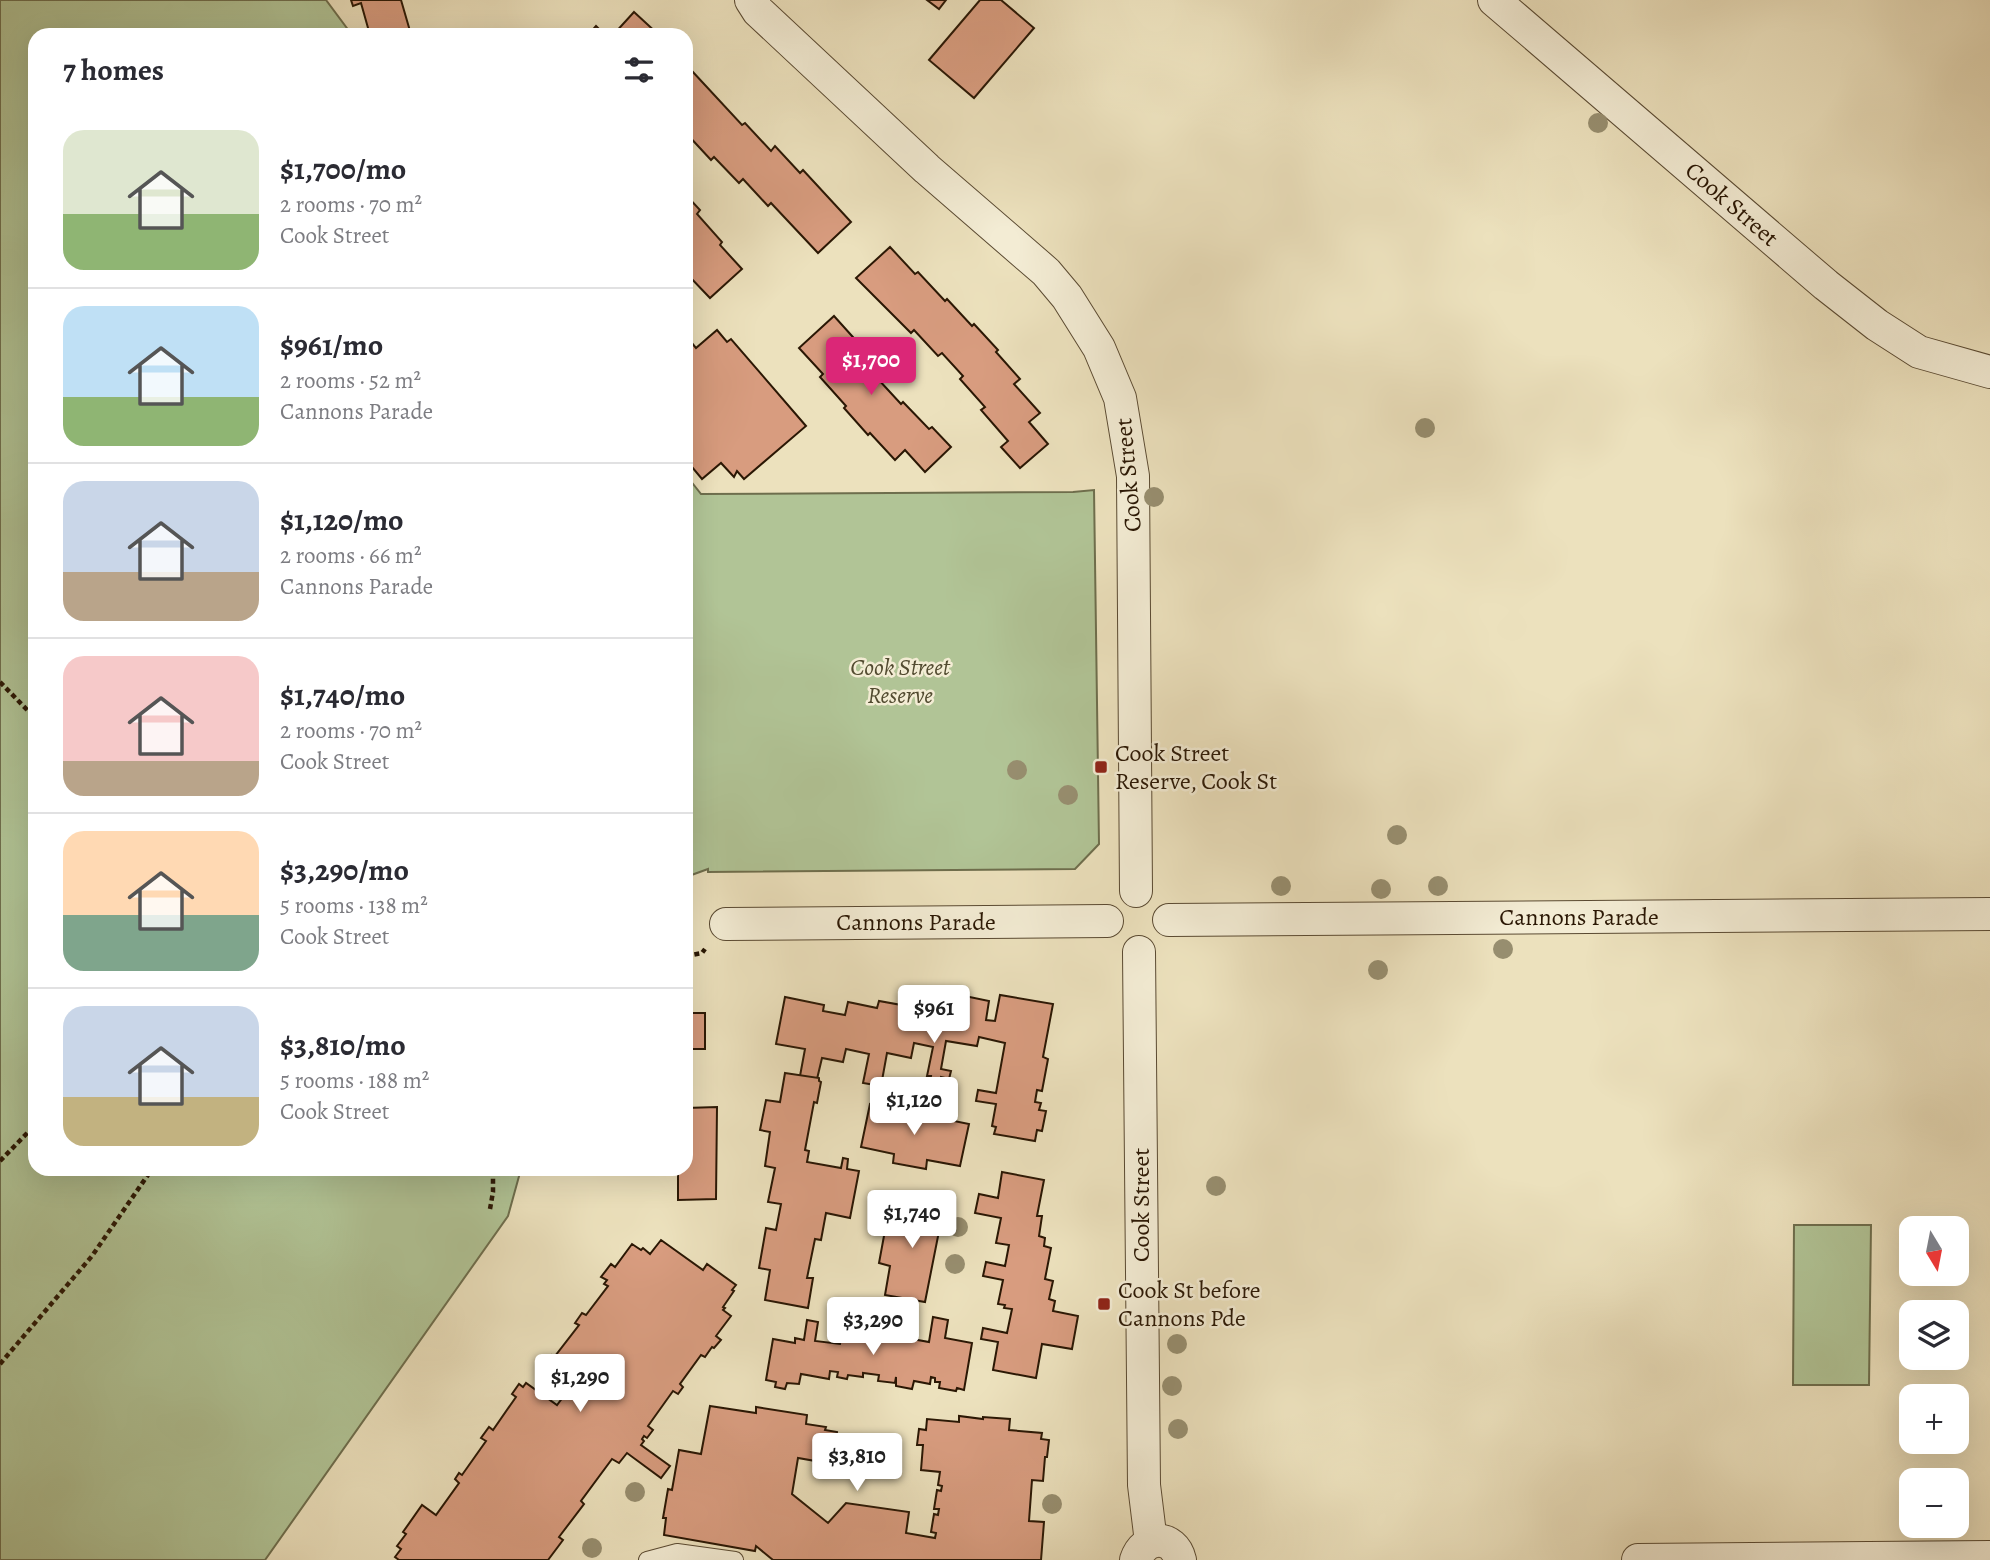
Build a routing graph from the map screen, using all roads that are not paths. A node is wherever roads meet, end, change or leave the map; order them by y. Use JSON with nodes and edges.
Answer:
{"nodes":[{"id":1,"x":751,"y":0,"type":"edge"},
{"id":2,"x":1494,"y":0,"type":"edge"},
{"id":3,"x":1990,"y":372,"type":"edge"},
{"id":4,"x":1136,"y":891,"type":"junction"},
{"id":5,"x":1990,"y":914,"type":"edge"},
{"id":6,"x":1107,"y":920,"type":"junction"},
{"id":7,"x":1169,"y":920,"type":"junction"},
{"id":8,"x":726,"y":924,"type":"dead end"},
{"id":9,"x":1139,"y":953,"type":"junction"},
{"id":10,"x":1143,"y":1551,"type":"edge"},
{"id":11,"x":1990,"y":1557,"type":"edge"},
{"id":12,"x":647,"y":1560,"type":"edge"},
{"id":13,"x":735,"y":1560,"type":"edge"},
{"id":14,"x":1180,"y":1560,"type":"edge"},
{"id":15,"x":1637,"y":1560,"type":"edge"}],
"edges":[{"from":1,"to":4,"type":"street","name":"Cook Street"},
{"from":2,"to":3,"type":"street","name":"Cook Street"},
{"from":4,"to":6,"type":"street"},
{"from":4,"to":7,"type":"street"},
{"from":5,"to":7,"type":"street","name":"Cannons Parade"},
{"from":6,"to":8,"type":"street","name":"Cannons Parade"},
{"from":6,"to":9,"type":"street"},
{"from":7,"to":9,"type":"street"},
{"from":9,"to":10,"type":"street","name":"Cook Street"},
{"from":10,"to":14,"type":"street"},
{"from":11,"to":15,"type":"street"},
{"from":12,"to":13,"type":"lane"}]}
